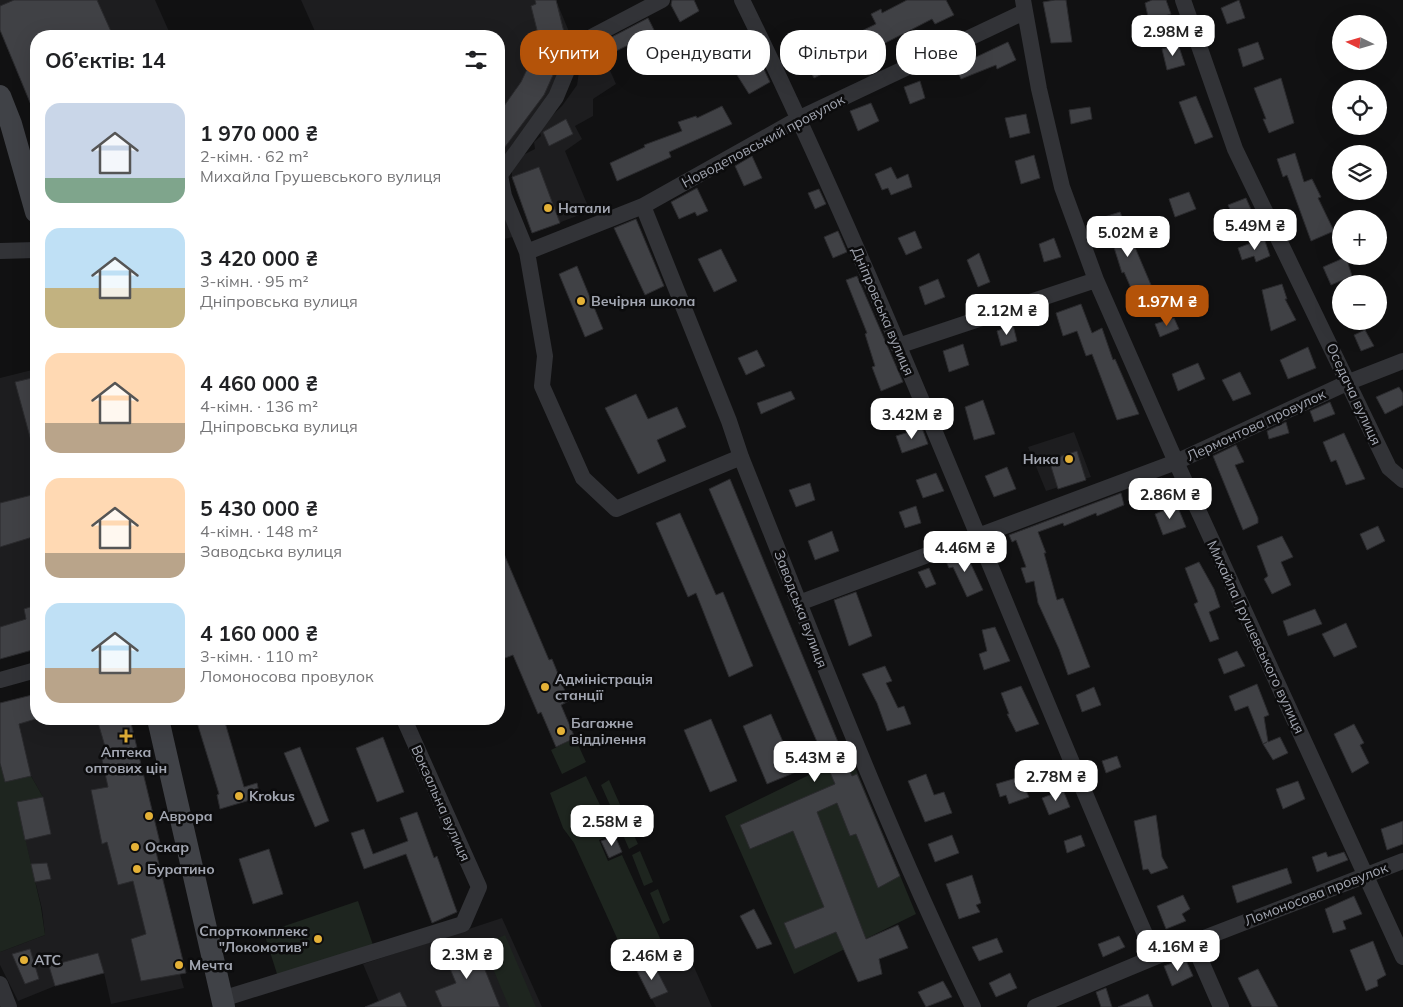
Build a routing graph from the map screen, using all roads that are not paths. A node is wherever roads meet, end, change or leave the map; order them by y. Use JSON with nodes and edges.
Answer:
{"nodes":[{"id":1,"x":662,"y":0,"type":"edge"},
{"id":2,"x":742,"y":0,"type":"edge"},
{"id":3,"x":1183,"y":0,"type":"edge"},
{"id":4,"x":1024,"y":6,"type":"edge"},
{"id":5,"x":0,"y":96,"type":"edge"},
{"id":6,"x":800,"y":118,"type":"junction"},
{"id":7,"x":505,"y":168,"type":"edge"},
{"id":8,"x":30,"y":190,"type":"edge"},
{"id":9,"x":505,"y":198,"type":"edge"},
{"id":10,"x":643,"y":206,"type":"junction"},
{"id":11,"x":30,"y":250,"type":"edge"},
{"id":12,"x":0,"y":251,"type":"edge"},
{"id":13,"x":527,"y":252,"type":"junction"},
{"id":14,"x":1096,"y":280,"type":"junction"},
{"id":15,"x":898,"y":346,"type":"junction"},
{"id":16,"x":1403,"y":361,"type":"edge"},
{"id":17,"x":1349,"y":382,"type":"junction"},
{"id":18,"x":741,"y":457,"type":"junction"},
{"id":19,"x":1176,"y":462,"type":"junction"},
{"id":20,"x":1403,"y":480,"type":"edge"},
{"id":21,"x":979,"y":538,"type":"junction"},
{"id":22,"x":799,"y":603,"type":"junction"},
{"id":23,"x":30,"y":672,"type":"edge"},
{"id":24,"x":0,"y":680,"type":"edge"},
{"id":25,"x":159,"y":725,"type":"edge"},
{"id":26,"x":407,"y":725,"type":"edge"},
{"id":27,"x":1403,"y":861,"type":"edge"},
{"id":28,"x":1364,"y":875,"type":"junction"},
{"id":29,"x":1193,"y":943,"type":"junction"},
{"id":30,"x":1155,"y":957,"type":"junction"},
{"id":31,"x":1403,"y":957,"type":"edge"},
{"id":32,"x":0,"y":984,"type":"edge"},
{"id":33,"x":223,"y":1003,"type":"edge"},
{"id":34,"x":9,"y":1007,"type":"edge"},
{"id":35,"x":973,"y":1007,"type":"edge"},
{"id":36,"x":1035,"y":1007,"type":"edge"},
{"id":37,"x":1221,"y":1007,"type":"edge"}],
"edges":[{"from":1,"to":7,"type":"street"},
{"from":2,"to":6,"type":"street","name":"Дніпровська вулиця"},
{"from":3,"to":17,"type":"street","name":"Оседача вулиця"},
{"from":4,"to":6,"type":"street","name":"Новодеповський провулок"},
{"from":4,"to":14,"type":"street","name":"Михайла Грушевського вулиця"},
{"from":5,"to":8,"type":"street"},
{"from":6,"to":10,"type":"street","name":"Новодеповський провулок"},
{"from":6,"to":15,"type":"street","name":"Дніпровська вулиця"},
{"from":9,"to":13,"type":"street"},
{"from":10,"to":13,"type":"street","name":"Новодеповський провулок"},
{"from":10,"to":18,"type":"street","name":"Заводська вулиця"},
{"from":11,"to":12,"type":"street"},
{"from":13,"to":18,"type":"street"},
{"from":14,"to":15,"type":"street"},
{"from":14,"to":19,"type":"street","name":"Михайла Грушевського вулиця"},
{"from":15,"to":21,"type":"street","name":"Дніпровська вулиця"},
{"from":16,"to":17,"type":"street","name":"Лермонтова провулок"},
{"from":17,"to":19,"type":"street","name":"Лермонтова провулок"},
{"from":17,"to":20,"type":"street","name":"Оседача вулиця"},
{"from":18,"to":22,"type":"street","name":"Заводська вулиця"},
{"from":19,"to":21,"type":"street","name":"Лермонтова провулок"},
{"from":19,"to":28,"type":"street","name":"Михайла Грушевського вулиця"},
{"from":21,"to":22,"type":"street","name":"Лермонтова провулок"},
{"from":21,"to":30,"type":"street","name":"Дніпровська вулиця"},
{"from":22,"to":35,"type":"street","name":"Заводська вулиця"},
{"from":23,"to":24,"type":"street"},
{"from":25,"to":33,"type":"street"},
{"from":26,"to":33,"type":"street","name":"Вокзальна вулиця"},
{"from":27,"to":28,"type":"street","name":"Ломоносова провулок"},
{"from":28,"to":29,"type":"street","name":"Ломоносова провулок"},
{"from":28,"to":31,"type":"street","name":"Михайла Грушевського вулиця"},
{"from":29,"to":30,"type":"street","name":"Ломоносова провулок"},
{"from":29,"to":37,"type":"street"},
{"from":30,"to":36,"type":"street","name":"Ломоносова провулок"},
{"from":32,"to":34,"type":"street"}]}
